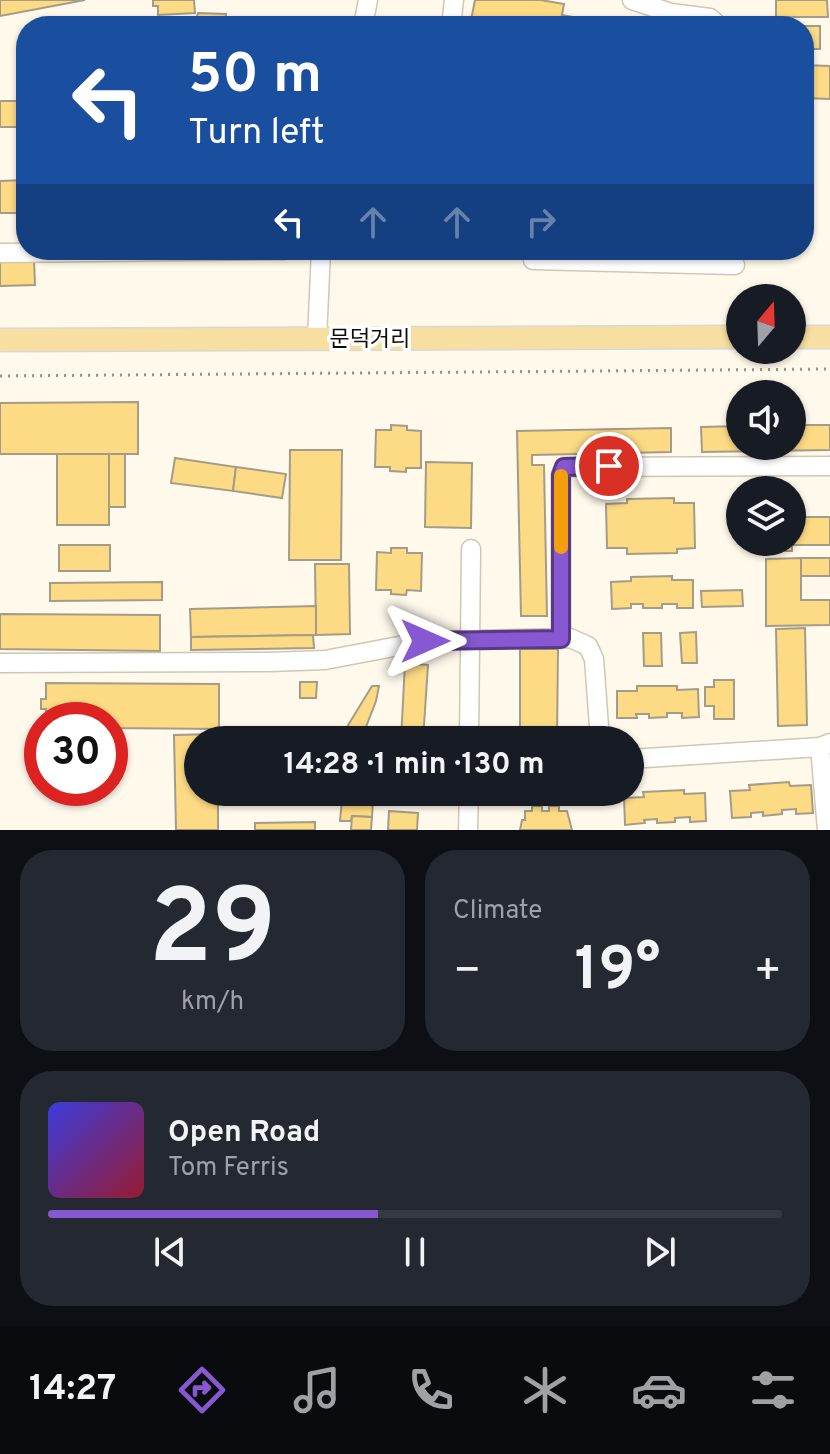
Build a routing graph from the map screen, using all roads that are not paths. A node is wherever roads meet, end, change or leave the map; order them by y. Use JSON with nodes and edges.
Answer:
{"nodes":[{"id":1,"x":632,"y":0,"type":"edge"},
{"id":2,"x":694,"y":16,"type":"edge"},
{"id":3,"x":321,"y":260,"type":"edge"},
{"id":4,"x":533,"y":260,"type":"edge"},
{"id":5,"x":735,"y":265,"type":"dead end"},
{"id":6,"x":726,"y":337,"type":"edge"},
{"id":7,"x":806,"y":337,"type":"edge"},
{"id":8,"x":830,"y":337,"type":"edge"},
{"id":9,"x":317,"y":339,"type":"junction"},
{"id":10,"x":0,"y":340,"type":"edge"},
{"id":11,"x":830,"y":466,"type":"edge"},
{"id":12,"x":471,"y":549,"type":"dead end"},
{"id":13,"x":561,"y":639,"type":"junction"},
{"id":14,"x":470,"y":640,"type":"junction"},
{"id":15,"x":0,"y":663,"type":"edge"},
{"id":16,"x":469,"y":726,"type":"edge"},
{"id":17,"x":599,"y":726,"type":"edge"},
{"id":18,"x":825,"y":745,"type":"edge"},
{"id":19,"x":644,"y":758,"type":"edge"},
{"id":20,"x":469,"y":806,"type":"edge"},
{"id":21,"x":468,"y":830,"type":"edge"},
{"id":22,"x":827,"y":830,"type":"edge"}],
"edges":[{"from":1,"to":2,"type":"street"},
{"from":3,"to":9,"type":"street"},
{"from":4,"to":5,"type":"street"},
{"from":6,"to":9,"type":"main road","name":"문덕거리"},
{"from":7,"to":8,"type":"main road"},
{"from":9,"to":10,"type":"main road","name":"문덕거리"},
{"from":11,"to":13,"type":"street"},
{"from":12,"to":14,"type":"street"},
{"from":13,"to":14,"type":"street"},
{"from":13,"to":17,"type":"street"},
{"from":14,"to":15,"type":"street"},
{"from":14,"to":16,"type":"street"},
{"from":18,"to":19,"type":"street"},
{"from":18,"to":22,"type":"street"},
{"from":20,"to":21,"type":"street"}]}
